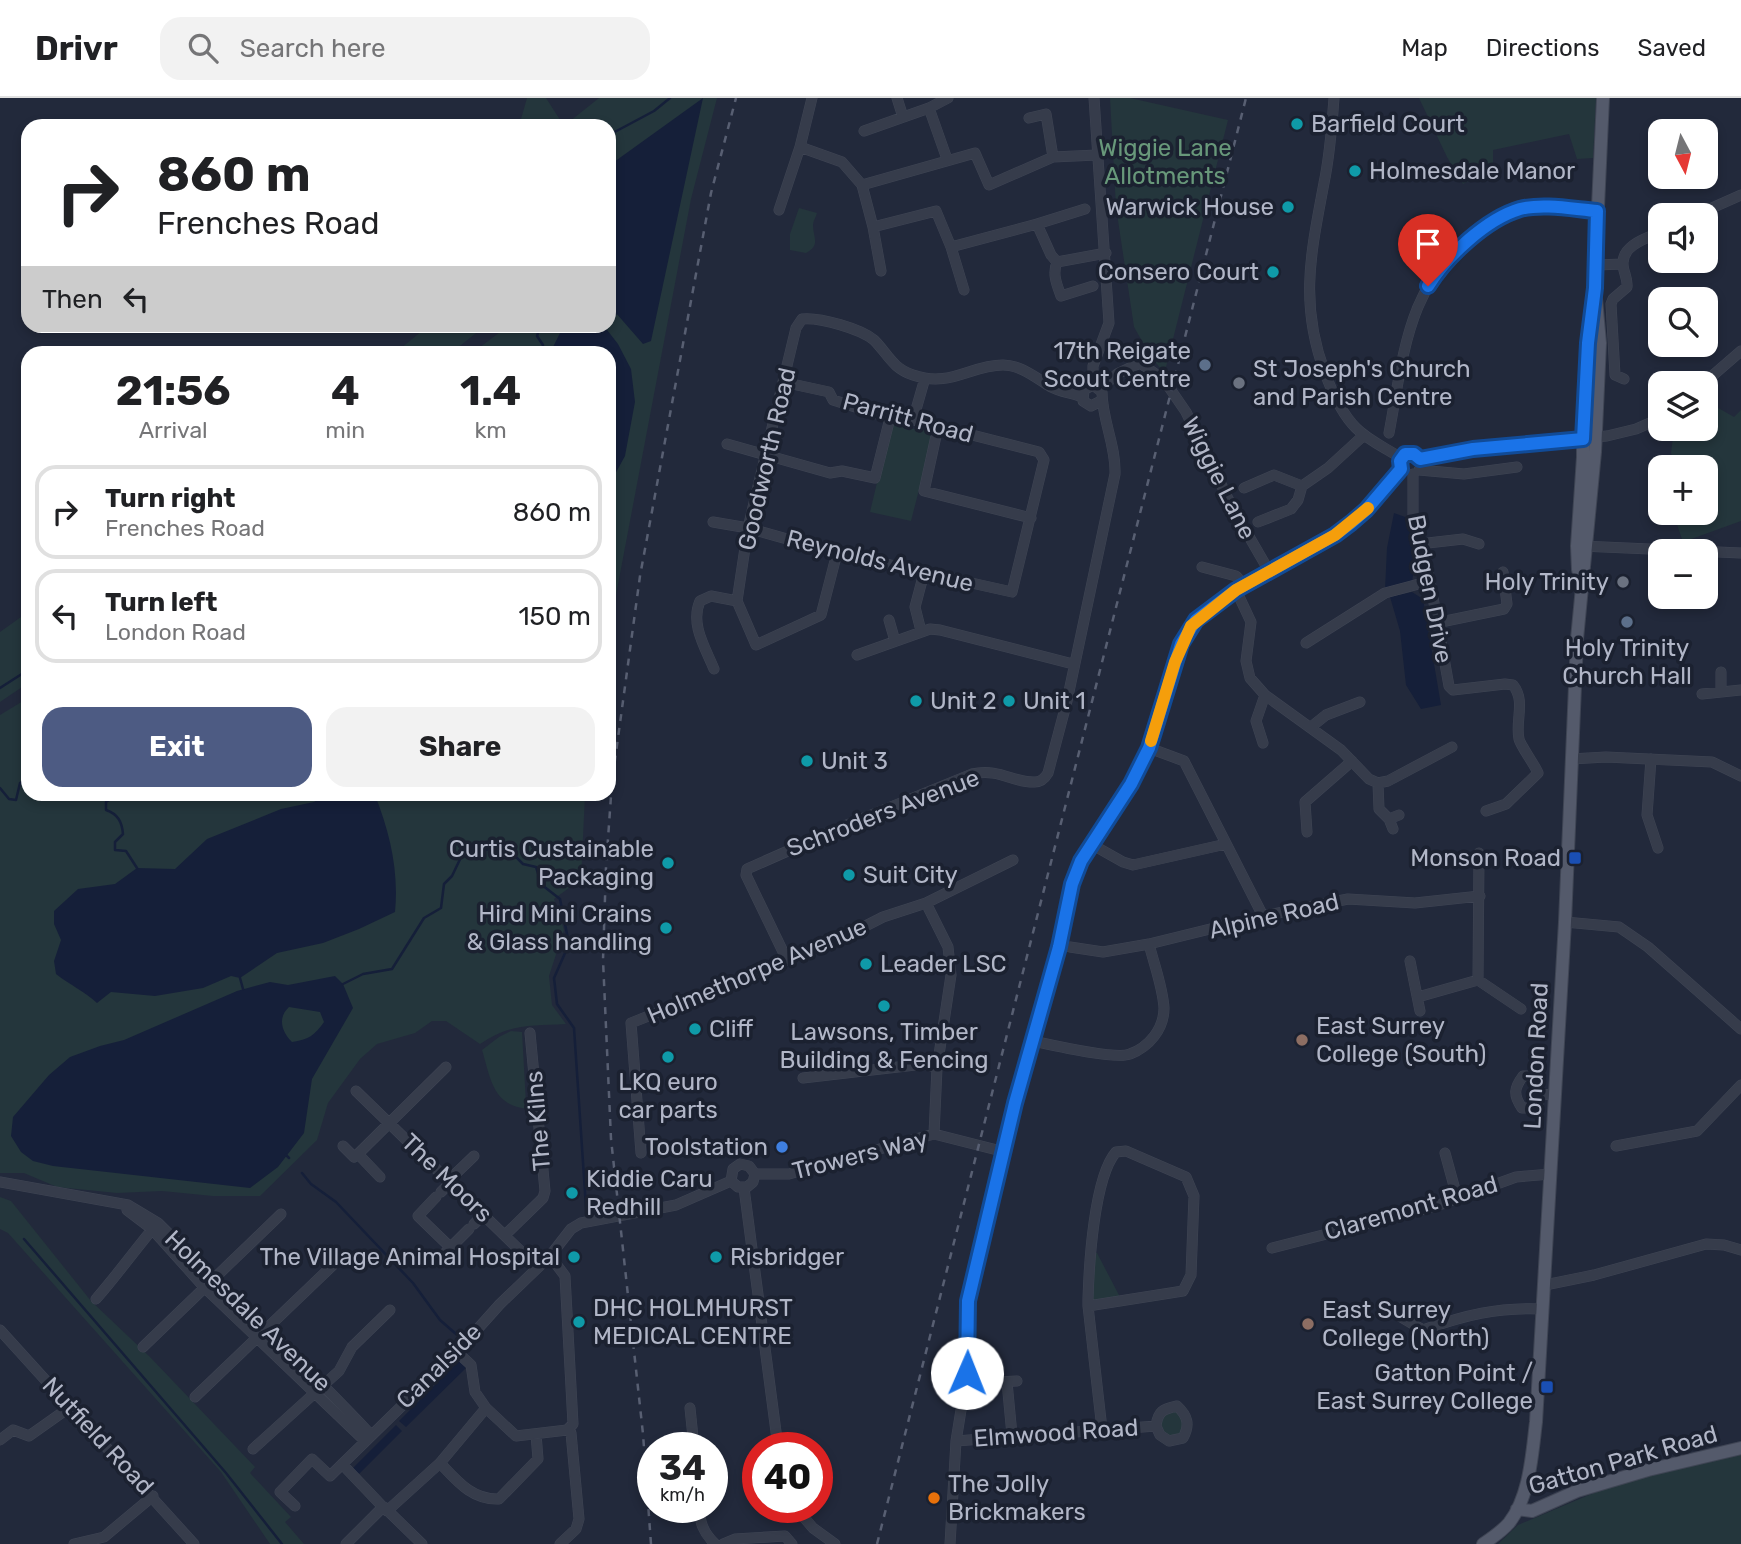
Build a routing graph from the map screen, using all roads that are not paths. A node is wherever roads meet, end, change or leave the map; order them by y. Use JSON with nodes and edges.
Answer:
{"nodes":[{"id":1,"x":812,"y":98,"type":"edge"},
{"id":2,"x":897,"y":98,"type":"edge"},
{"id":3,"x":948,"y":98,"type":"edge"},
{"id":4,"x":1094,"y":98,"type":"edge"},
{"id":5,"x":1334,"y":98,"type":"edge"},
{"id":6,"x":1603,"y":98,"type":"edge"},
{"id":7,"x":929,"y":108,"type":"junction"},
{"id":8,"x":903,"y":117,"type":"junction"},
{"id":9,"x":1029,"y":118,"type":"dead end"},
{"id":10,"x":864,"y":131,"type":"dead end"},
{"id":11,"x":800,"y":148,"type":"junction"},
{"id":12,"x":1097,"y":156,"type":"junction"},
{"id":13,"x":1053,"y":157,"type":"junction"},
{"id":14,"x":947,"y":159,"type":"junction"},
{"id":15,"x":862,"y":185,"type":"junction"},
{"id":16,"x":1741,"y":195,"type":"edge"},
{"id":17,"x":1718,"y":205,"type":"edge"},
{"id":18,"x":1085,"y":209,"type":"dead end"},
{"id":19,"x":779,"y":210,"type":"dead end"},
{"id":20,"x":1597,"y":211,"type":"junction"},
{"id":21,"x":1037,"y":225,"type":"junction"},
{"id":22,"x":873,"y":227,"type":"junction"},
{"id":23,"x":1648,"y":238,"type":"edge"},
{"id":24,"x":951,"y":247,"type":"junction"},
{"id":25,"x":1106,"y":253,"type":"junction"},
{"id":26,"x":1057,"y":262,"type":"junction"},
{"id":27,"x":1623,"y":264,"type":"junction"},
{"id":28,"x":1596,"y":265,"type":"junction"},
{"id":29,"x":881,"y":271,"type":"dead end"},
{"id":30,"x":1093,"y":286,"type":"dead end"},
{"id":31,"x":964,"y":290,"type":"dead end"},
{"id":32,"x":1741,"y":351,"type":"edge"},
{"id":33,"x":1718,"y":371,"type":"edge"},
{"id":34,"x":925,"y":378,"type":"junction"},
{"id":35,"x":1624,"y":379,"type":"dead end"},
{"id":36,"x":783,"y":382,"type":"junction"},
{"id":37,"x":1096,"y":387,"type":"junction"},
{"id":38,"x":1082,"y":397,"type":"junction"},
{"id":39,"x":1101,"y":401,"type":"junction"},
{"id":40,"x":890,"y":418,"type":"junction"},
{"id":41,"x":913,"y":421,"type":"junction"},
{"id":42,"x":1648,"y":424,"type":"edge"},
{"id":43,"x":938,"y":427,"type":"junction"},
{"id":44,"x":1389,"y":433,"type":"dead end"},
{"id":45,"x":1364,"y":435,"type":"junction"},
{"id":46,"x":1589,"y":438,"type":"junction"},
{"id":47,"x":727,"y":444,"type":"dead end"},
{"id":48,"x":766,"y":455,"type":"junction"},
{"id":49,"x":1420,"y":459,"type":"junction"},
{"id":50,"x":1401,"y":464,"type":"junction"},
{"id":51,"x":1517,"y":467,"type":"dead end"},
{"id":52,"x":1416,"y":472,"type":"junction"},
{"id":53,"x":1302,"y":486,"type":"junction"},
{"id":54,"x":1244,"y":488,"type":"dead end"},
{"id":55,"x":1031,"y":518,"type":"junction"},
{"id":56,"x":713,"y":522,"type":"dead end"},
{"id":57,"x":1258,"y":522,"type":"dead end"},
{"id":58,"x":748,"y":528,"type":"junction"},
{"id":59,"x":1419,"y":544,"type":"junction"},
{"id":60,"x":1479,"y":544,"type":"dead end"},
{"id":61,"x":1582,"y":546,"type":"junction"},
{"id":62,"x":837,"y":553,"type":"junction"},
{"id":63,"x":1741,"y":553,"type":"edge"},
{"id":64,"x":1202,"y":567,"type":"dead end"},
{"id":65,"x":1269,"y":571,"type":"junction"},
{"id":66,"x":1503,"y":572,"type":"dead end"},
{"id":67,"x":924,"y":573,"type":"junction"},
{"id":68,"x":1430,"y":581,"type":"junction"},
{"id":69,"x":1240,"y":587,"type":"junction"},
{"id":70,"x":732,"y":601,"type":"junction"},
{"id":71,"x":890,"y":620,"type":"dead end"},
{"id":72,"x":1436,"y":623,"type":"junction"},
{"id":73,"x":921,"y":631,"type":"junction"},
{"id":74,"x":895,"y":641,"type":"junction"},
{"id":75,"x":1306,"y":643,"type":"dead end"},
{"id":76,"x":857,"y":656,"type":"dead end"},
{"id":77,"x":1073,"y":664,"type":"junction"},
{"id":78,"x":714,"y":669,"type":"dead end"},
{"id":79,"x":1721,"y":672,"type":"dead end"},
{"id":80,"x":1741,"y":690,"type":"edge"},
{"id":81,"x":1721,"y":691,"type":"junction"},
{"id":82,"x":1702,"y":694,"type":"dead end"},
{"id":83,"x":1265,"y":695,"type":"junction"},
{"id":84,"x":1360,"y":702,"type":"dead end"},
{"id":85,"x":1311,"y":727,"type":"junction"},
{"id":86,"x":1263,"y":743,"type":"dead end"},
{"id":87,"x":1452,"y":747,"type":"dead end"},
{"id":88,"x":1149,"y":748,"type":"junction"},
{"id":89,"x":1571,"y":759,"type":"junction"},
{"id":90,"x":1651,"y":759,"type":"junction"},
{"id":91,"x":1352,"y":761,"type":"junction"},
{"id":92,"x":1741,"y":776,"type":"edge"},
{"id":93,"x":1378,"y":783,"type":"junction"},
{"id":94,"x":1486,"y":811,"type":"dead end"},
{"id":95,"x":1394,"y":821,"type":"dead end"},
{"id":96,"x":1307,"y":832,"type":"dead end"},
{"id":97,"x":1091,"y":844,"type":"junction"},
{"id":98,"x":1226,"y":844,"type":"junction"},
{"id":99,"x":1658,"y":848,"type":"dead end"},
{"id":100,"x":1479,"y":853,"type":"dead end"},
{"id":101,"x":1013,"y":860,"type":"dead end"},
{"id":102,"x":1480,"y":896,"type":"junction"},
{"id":103,"x":926,"y":903,"type":"junction"},
{"id":104,"x":1263,"y":916,"type":"junction"},
{"id":105,"x":1565,"y":922,"type":"junction"},
{"id":106,"x":1149,"y":944,"type":"junction"},
{"id":107,"x":1070,"y":947,"type":"dead end"},
{"id":108,"x":787,"y":960,"type":"junction"},
{"id":109,"x":1410,"y":961,"type":"dead end"},
{"id":110,"x":1478,"y":980,"type":"junction"},
{"id":111,"x":1418,"y":997,"type":"junction"},
{"id":112,"x":1521,"y":1009,"type":"dead end"},
{"id":113,"x":1420,"y":1011,"type":"dead end"},
{"id":114,"x":1741,"y":1029,"type":"edge"},
{"id":115,"x":530,"y":1033,"type":"dead end"},
{"id":116,"x":1033,"y":1041,"type":"junction"},
{"id":117,"x":446,"y":1067,"type":"dead end"},
{"id":118,"x":937,"y":1068,"type":"junction"},
{"id":119,"x":803,"y":1078,"type":"dead end"},
{"id":120,"x":1741,"y":1085,"type":"edge"},
{"id":121,"x":356,"y":1091,"type":"dead end"},
{"id":122,"x":1555,"y":1094,"type":"junction"},
{"id":123,"x":1539,"y":1095,"type":"dead end"},
{"id":124,"x":390,"y":1123,"type":"junction"},
{"id":125,"x":934,"y":1134,"type":"junction"},
{"id":126,"x":343,"y":1146,"type":"dead end"},
{"id":127,"x":1616,"y":1146,"type":"dead end"},
{"id":128,"x":1005,"y":1152,"type":"junction"},
{"id":129,"x":641,"y":1153,"type":"dead end"},
{"id":130,"x":1445,"y":1153,"type":"dead end"},
{"id":131,"x":358,"y":1154,"type":"junction"},
{"id":132,"x":474,"y":1156,"type":"dead end"},
{"id":133,"x":755,"y":1174,"type":"junction"},
{"id":134,"x":1551,"y":1174,"type":"junction"},
{"id":135,"x":380,"y":1177,"type":"dead end"},
{"id":136,"x":450,"y":1181,"type":"junction"},
{"id":137,"x":732,"y":1181,"type":"junction"},
{"id":138,"x":0,"y":1182,"type":"edge"},
{"id":139,"x":744,"y":1188,"type":"junction"},
{"id":140,"x":1457,"y":1196,"type":"junction"},
{"id":141,"x":281,"y":1214,"type":"dead end"},
{"id":142,"x":484,"y":1214,"type":"junction"},
{"id":143,"x":628,"y":1216,"type":"joint"},
{"id":144,"x":155,"y":1226,"type":"junction"},
{"id":145,"x":505,"y":1235,"type":"junction"},
{"id":146,"x":1272,"y":1248,"type":"dead end"},
{"id":147,"x":1741,"y":1250,"type":"edge"},
{"id":148,"x":550,"y":1256,"type":"junction"},
{"id":149,"x":333,"y":1265,"type":"dead end"},
{"id":150,"x":537,"y":1267,"type":"junction"},
{"id":151,"x":213,"y":1278,"type":"junction"},
{"id":152,"x":1545,"y":1285,"type":"junction"},
{"id":153,"x":204,"y":1287,"type":"junction"},
{"id":154,"x":96,"y":1299,"type":"dead end"},
{"id":155,"x":1088,"y":1306,"type":"junction"},
{"id":156,"x":1543,"y":1309,"type":"junction"},
{"id":157,"x":390,"y":1310,"type":"dead end"},
{"id":158,"x":1396,"y":1314,"type":"dead end"},
{"id":159,"x":0,"y":1330,"type":"edge"},
{"id":160,"x":262,"y":1334,"type":"junction"},
{"id":161,"x":143,"y":1347,"type":"dead end"},
{"id":162,"x":457,"y":1352,"type":"junction"},
{"id":163,"x":1007,"y":1382,"type":"dead end"},
{"id":164,"x":324,"y":1385,"type":"junction"},
{"id":165,"x":317,"y":1394,"type":"junction"},
{"id":166,"x":195,"y":1397,"type":"dead end"},
{"id":167,"x":70,"y":1407,"type":"junction"},
{"id":168,"x":486,"y":1408,"type":"junction"},
{"id":169,"x":690,"y":1408,"type":"dead end"},
{"id":170,"x":1156,"y":1426,"type":"dead end"},
{"id":171,"x":1102,"y":1429,"type":"junction"},
{"id":172,"x":567,"y":1430,"type":"junction"},
{"id":173,"x":692,"y":1432,"type":"edge"},
{"id":174,"x":776,"y":1432,"type":"edge"},
{"id":175,"x":536,"y":1434,"type":"junction"},
{"id":176,"x":1012,"y":1435,"type":"junction"},
{"id":177,"x":368,"y":1438,"type":"junction"},
{"id":178,"x":0,"y":1440,"type":"edge"},
{"id":179,"x":956,"y":1441,"type":"junction"},
{"id":180,"x":1741,"y":1448,"type":"edge"},
{"id":181,"x":253,"y":1449,"type":"dead end"},
{"id":182,"x":440,"y":1463,"type":"junction"},
{"id":183,"x":342,"y":1464,"type":"junction"},
{"id":184,"x":153,"y":1496,"type":"junction"},
{"id":185,"x":295,"y":1506,"type":"dead end"},
{"id":186,"x":385,"y":1509,"type":"junction"},
{"id":187,"x":1517,"y":1509,"type":"junction"},
{"id":188,"x":700,"y":1523,"type":"edge"},
{"id":189,"x":809,"y":1523,"type":"edge"},
{"id":190,"x":107,"y":1540,"type":"edge"},
{"id":191,"x":74,"y":1544,"type":"edge"},
{"id":192,"x":194,"y":1544,"type":"edge"},
{"id":193,"x":346,"y":1544,"type":"edge"},
{"id":194,"x":422,"y":1544,"type":"edge"},
{"id":195,"x":560,"y":1544,"type":"edge"},
{"id":196,"x":715,"y":1544,"type":"edge"},
{"id":197,"x":723,"y":1544,"type":"edge"},
{"id":198,"x":792,"y":1544,"type":"edge"},
{"id":199,"x":835,"y":1544,"type":"edge"},
{"id":200,"x":950,"y":1544,"type":"edge"},
{"id":201,"x":1483,"y":1544,"type":"edge"}],
"edges":[{"from":1,"to":11,"type":"street"},
{"from":2,"to":8,"type":"street"},
{"from":3,"to":7,"type":"street"},
{"from":4,"to":12,"type":"street"},
{"from":5,"to":45,"type":"street"},
{"from":6,"to":20,"type":"main road","name":"London Road"},
{"from":7,"to":8,"type":"street"},
{"from":7,"to":14,"type":"street"},
{"from":8,"to":10,"type":"street"},
{"from":9,"to":13,"type":"street"},
{"from":11,"to":15,"type":"street"},
{"from":11,"to":19,"type":"street"},
{"from":12,"to":13,"type":"street"},
{"from":12,"to":25,"type":"street"},
{"from":13,"to":14,"type":"street"},
{"from":14,"to":15,"type":"street"},
{"from":15,"to":22,"type":"street"},
{"from":16,"to":17,"type":"street"},
{"from":18,"to":21,"type":"street"},
{"from":20,"to":28,"type":"main road","name":"London Road"},
{"from":20,"to":44,"type":"street"},
{"from":21,"to":24,"type":"street"},
{"from":21,"to":26,"type":"street"},
{"from":22,"to":24,"type":"street"},
{"from":22,"to":29,"type":"street"},
{"from":23,"to":27,"type":"street"},
{"from":24,"to":31,"type":"street"},
{"from":25,"to":26,"type":"street"},
{"from":25,"to":37,"type":"street"},
{"from":26,"to":30,"type":"street"},
{"from":27,"to":28,"type":"street"},
{"from":27,"to":35,"type":"street"},
{"from":28,"to":46,"type":"main road","name":"London Road"},
{"from":32,"to":33,"type":"street"},
{"from":34,"to":36,"type":"street","name":"Goodworth Road"},
{"from":34,"to":38,"type":"street"},
{"from":34,"to":41,"type":"street"},
{"from":36,"to":40,"type":"street","name":"Parritt Road"},
{"from":36,"to":48,"type":"street","name":"Goodworth Road"},
{"from":37,"to":38,"type":"street"},
{"from":37,"to":39,"type":"street"},
{"from":37,"to":65,"type":"street","name":"Wiggie Lane"},
{"from":38,"to":39,"type":"street"},
{"from":39,"to":77,"type":"street"},
{"from":40,"to":41,"type":"street","name":"Parritt Road"},
{"from":40,"to":48,"type":"street"},
{"from":41,"to":43,"type":"street","name":"Parritt Road"},
{"from":42,"to":46,"type":"street"},
{"from":43,"to":55,"type":"street","name":"Parritt Road"},
{"from":43,"to":55,"type":"street"},
{"from":45,"to":50,"type":"street"},
{"from":45,"to":53,"type":"street"},
{"from":46,"to":49,"type":"street"},
{"from":46,"to":61,"type":"main road","name":"London Road"},
{"from":47,"to":48,"type":"street"},
{"from":48,"to":58,"type":"street","name":"Goodworth Road"},
{"from":49,"to":50,"type":"street"},
{"from":49,"to":52,"type":"street"},
{"from":50,"to":52,"type":"street"},
{"from":50,"to":65,"type":"street"},
{"from":51,"to":52,"type":"street"},
{"from":52,"to":59,"type":"street","name":"Budgen Drive"},
{"from":53,"to":54,"type":"street"},
{"from":53,"to":57,"type":"street"},
{"from":55,"to":67,"type":"street","name":"Reynolds Avenue"},
{"from":56,"to":58,"type":"street","name":"Reynolds Avenue"},
{"from":58,"to":62,"type":"street","name":"Reynolds Avenue"},
{"from":58,"to":70,"type":"street","name":"Goodworth Road"},
{"from":59,"to":60,"type":"street"},
{"from":59,"to":68,"type":"street","name":"Budgen Drive"},
{"from":61,"to":63,"type":"street"},
{"from":61,"to":89,"type":"main road","name":"London Road"},
{"from":62,"to":67,"type":"street","name":"Reynolds Avenue"},
{"from":62,"to":70,"type":"street"},
{"from":64,"to":69,"type":"street"},
{"from":65,"to":69,"type":"street"},
{"from":66,"to":72,"type":"street"},
{"from":67,"to":73,"type":"street"},
{"from":68,"to":72,"type":"street","name":"Budgen Drive"},
{"from":68,"to":75,"type":"street"},
{"from":69,"to":83,"type":"street"},
{"from":69,"to":88,"type":"street"},
{"from":70,"to":78,"type":"street"},
{"from":71,"to":74,"type":"street"},
{"from":72,"to":94,"type":"street","name":"Budgen Drive"},
{"from":73,"to":74,"type":"street"},
{"from":73,"to":77,"type":"street"},
{"from":74,"to":76,"type":"street"},
{"from":77,"to":108,"type":"street","name":"Schroders Avenue"},
{"from":79,"to":81,"type":"street"},
{"from":80,"to":81,"type":"street"},
{"from":81,"to":82,"type":"street"},
{"from":83,"to":85,"type":"street"},
{"from":83,"to":86,"type":"street"},
{"from":84,"to":85,"type":"street"},
{"from":85,"to":91,"type":"street"},
{"from":87,"to":93,"type":"street"},
{"from":88,"to":97,"type":"street"},
{"from":88,"to":98,"type":"street"},
{"from":89,"to":90,"type":"street"},
{"from":89,"to":105,"type":"main road","name":"London Road"},
{"from":90,"to":92,"type":"street"},
{"from":90,"to":99,"type":"street"},
{"from":91,"to":93,"type":"street"},
{"from":91,"to":96,"type":"street"},
{"from":93,"to":95,"type":"street"},
{"from":97,"to":98,"type":"street"},
{"from":97,"to":116,"type":"street"},
{"from":98,"to":104,"type":"street"},
{"from":100,"to":102,"type":"street"},
{"from":101,"to":103,"type":"street","name":"Holmethorpe Avenue"},
{"from":102,"to":104,"type":"street","name":"Alpine Road"},
{"from":102,"to":110,"type":"street"},
{"from":103,"to":108,"type":"street","name":"Holmethorpe Avenue"},
{"from":103,"to":118,"type":"street"},
{"from":104,"to":106,"type":"street","name":"Alpine Road"},
{"from":105,"to":114,"type":"street"},
{"from":105,"to":122,"type":"main road","name":"London Road"},
{"from":106,"to":107,"type":"street","name":"Alpine Road"},
{"from":106,"to":116,"type":"street"},
{"from":108,"to":129,"type":"street","name":"Holmethorpe Avenue"},
{"from":109,"to":111,"type":"street"},
{"from":110,"to":111,"type":"street"},
{"from":110,"to":112,"type":"street"},
{"from":111,"to":113,"type":"street"},
{"from":115,"to":145,"type":"street","name":"The Kilns"},
{"from":116,"to":128,"type":"street"},
{"from":117,"to":124,"type":"street"},
{"from":118,"to":119,"type":"street"},
{"from":118,"to":125,"type":"street"},
{"from":120,"to":127,"type":"street"},
{"from":121,"to":124,"type":"street","name":"The Moors"},
{"from":122,"to":123,"type":"street"},
{"from":122,"to":134,"type":"main road","name":"London Road"},
{"from":124,"to":131,"type":"street"},
{"from":124,"to":136,"type":"street","name":"The Moors"},
{"from":125,"to":128,"type":"street","name":"Trowers Way"},
{"from":125,"to":133,"type":"street","name":"Trowers Way"},
{"from":126,"to":131,"type":"street"},
{"from":128,"to":179,"type":"street"},
{"from":130,"to":140,"type":"street"},
{"from":131,"to":135,"type":"street"},
{"from":132,"to":136,"type":"street"},
{"from":133,"to":137,"type":"street","name":"Trowers Way"},
{"from":133,"to":139,"type":"street"},
{"from":134,"to":140,"type":"street","name":"Claremont Road"},
{"from":134,"to":152,"type":"main road","name":"London Road"},
{"from":136,"to":142,"type":"street","name":"The Moors"},
{"from":136,"to":142,"type":"street"},
{"from":137,"to":139,"type":"street"},
{"from":137,"to":143,"type":"street","name":"Trowers Way"},
{"from":138,"to":144,"type":"street","name":"Holmesdale Avenue"},
{"from":139,"to":174,"type":"street"},
{"from":140,"to":146,"type":"street","name":"Claremont Road"},
{"from":141,"to":151,"type":"street"},
{"from":142,"to":145,"type":"street","name":"The Moors"},
{"from":143,"to":148,"type":"street","name":"Canalside"},
{"from":144,"to":151,"type":"street","name":"Holmesdale Avenue"},
{"from":144,"to":153,"type":"street","name":"Holmesdale Avenue"},
{"from":144,"to":154,"type":"street"},
{"from":145,"to":150,"type":"street","name":"The Moors"},
{"from":147,"to":152,"type":"street"},
{"from":148,"to":150,"type":"street","name":"Canalside"},
{"from":148,"to":172,"type":"street"},
{"from":149,"to":160,"type":"street"},
{"from":150,"to":162,"type":"street","name":"Canalside"},
{"from":151,"to":153,"type":"street"},
{"from":151,"to":160,"type":"street","name":"Holmesdale Avenue"},
{"from":152,"to":156,"type":"main road","name":"London Road"},
{"from":153,"to":160,"type":"street","name":"Holmesdale Avenue"},
{"from":153,"to":161,"type":"street"},
{"from":155,"to":155,"type":"street"},
{"from":155,"to":171,"type":"street"},
{"from":156,"to":158,"type":"street"},
{"from":156,"to":187,"type":"main road","name":"London Road"},
{"from":157,"to":164,"type":"street"},
{"from":159,"to":167,"type":"street","name":"Nutfield Road"},
{"from":160,"to":164,"type":"street","name":"Holmesdale Avenue"},
{"from":160,"to":165,"type":"street","name":"Holmesdale Avenue"},
{"from":160,"to":166,"type":"street"},
{"from":162,"to":168,"type":"street"},
{"from":162,"to":177,"type":"street","name":"Canalside"},
{"from":163,"to":176,"type":"street"},
{"from":164,"to":165,"type":"street"},
{"from":164,"to":177,"type":"street","name":"Holmesdale Avenue"},
{"from":165,"to":177,"type":"street","name":"Holmesdale Avenue"},
{"from":165,"to":181,"type":"street"},
{"from":167,"to":178,"type":"street"},
{"from":167,"to":184,"type":"street","name":"Nutfield Road"},
{"from":168,"to":175,"type":"street"},
{"from":168,"to":182,"type":"street"},
{"from":169,"to":173,"type":"street"},
{"from":170,"to":171,"type":"street","name":"Elmwood Road"},
{"from":171,"to":176,"type":"street","name":"Elmwood Road"},
{"from":172,"to":175,"type":"street"},
{"from":172,"to":195,"type":"street"},
{"from":175,"to":182,"type":"street"},
{"from":176,"to":179,"type":"street","name":"Elmwood Road"},
{"from":177,"to":183,"type":"street","name":"Canalside"},
{"from":179,"to":200,"type":"street"},
{"from":180,"to":187,"type":"main road","name":"Gatton Park Road"},
{"from":182,"to":186,"type":"street"},
{"from":183,"to":185,"type":"street"},
{"from":183,"to":186,"type":"street"},
{"from":184,"to":190,"type":"street"},
{"from":184,"to":192,"type":"street","name":"Nutfield Road"},
{"from":186,"to":193,"type":"street"},
{"from":186,"to":194,"type":"street"},
{"from":187,"to":201,"type":"main road"},
{"from":188,"to":196,"type":"street"},
{"from":189,"to":199,"type":"street"},
{"from":190,"to":191,"type":"street"},
{"from":197,"to":198,"type":"street"}]}
